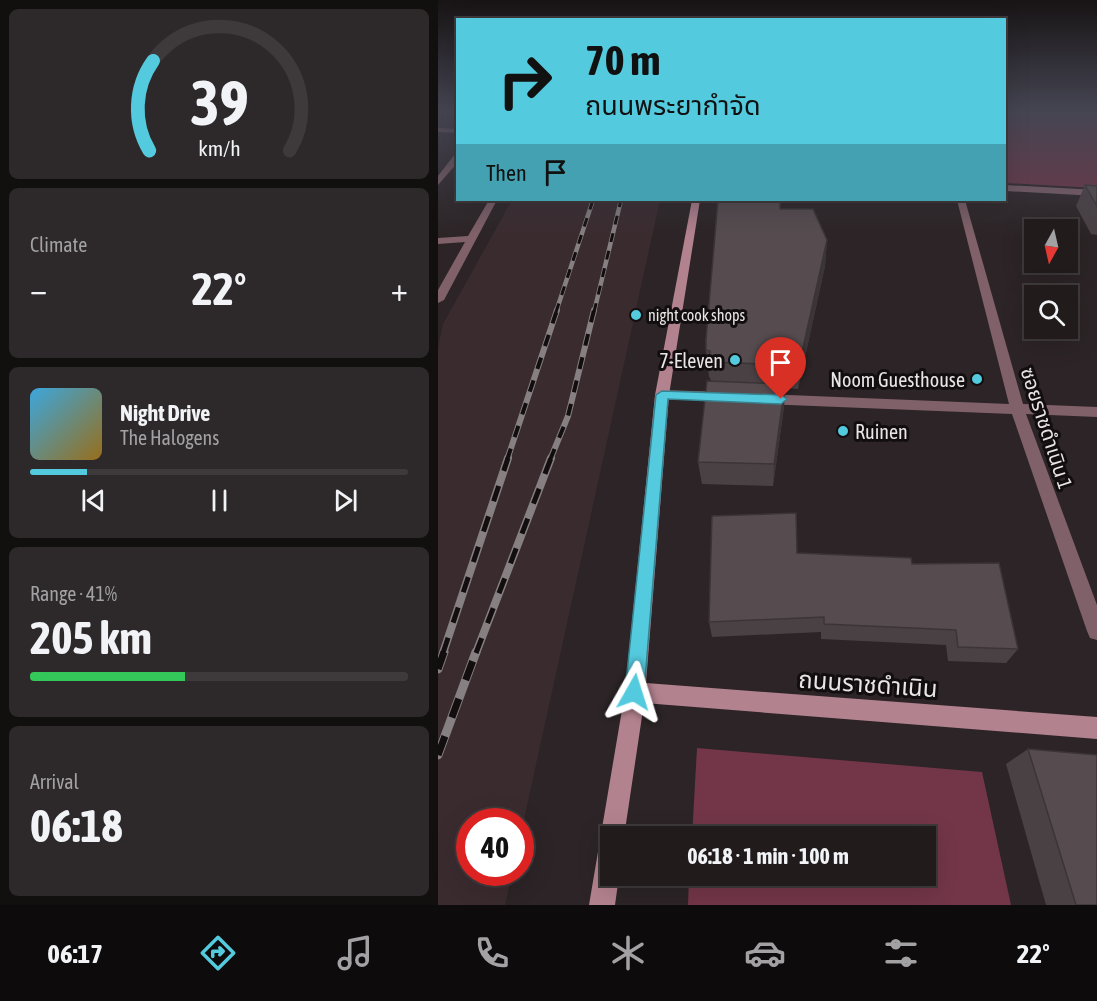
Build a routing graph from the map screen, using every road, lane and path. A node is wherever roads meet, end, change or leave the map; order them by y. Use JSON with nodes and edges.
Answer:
{"nodes":[{"id":1,"x":456,"y":159,"type":"edge"},
{"id":2,"x":438,"y":182,"type":"edge"},
{"id":3,"x":1006,"y":188,"type":"edge"},
{"id":4,"x":1097,"y":193,"type":"edge"},
{"id":5,"x":491,"y":201,"type":"edge"},
{"id":6,"x":696,"y":201,"type":"edge"},
{"id":7,"x":961,"y":201,"type":"edge"},
{"id":8,"x":471,"y":239,"type":"junction"},
{"id":9,"x":438,"y":241,"type":"edge"},
{"id":10,"x":438,"y":300,"type":"edge"},
{"id":11,"x":662,"y":395,"type":"junction"},
{"id":12,"x":1017,"y":409,"type":"junction"},
{"id":13,"x":1097,"y":412,"type":"edge"},
{"id":14,"x":1097,"y":631,"type":"edge"},
{"id":15,"x":634,"y":692,"type":"junction"},
{"id":16,"x":1097,"y":728,"type":"edge"},
{"id":17,"x":614,"y":826,"type":"edge"},
{"id":18,"x":605,"y":886,"type":"edge"},
{"id":19,"x":602,"y":905,"type":"edge"}],
"edges":[{"from":1,"to":2,"type":"street"},
{"from":3,"to":4,"type":"street"},
{"from":5,"to":8,"type":"street"},
{"from":6,"to":11,"type":"street"},
{"from":7,"to":12,"type":"street","name":"ซอยราชดำเนิน 1"},
{"from":8,"to":9,"type":"street"},
{"from":8,"to":10,"type":"street"},
{"from":11,"to":12,"type":"street"},
{"from":11,"to":15,"type":"street"},
{"from":12,"to":13,"type":"street"},
{"from":12,"to":14,"type":"street","name":"ซอยราชดำเนิน 1"},
{"from":15,"to":16,"type":"street","name":"ถนนราชดำเนิน"},
{"from":15,"to":17,"type":"street"},
{"from":18,"to":19,"type":"street"}]}
